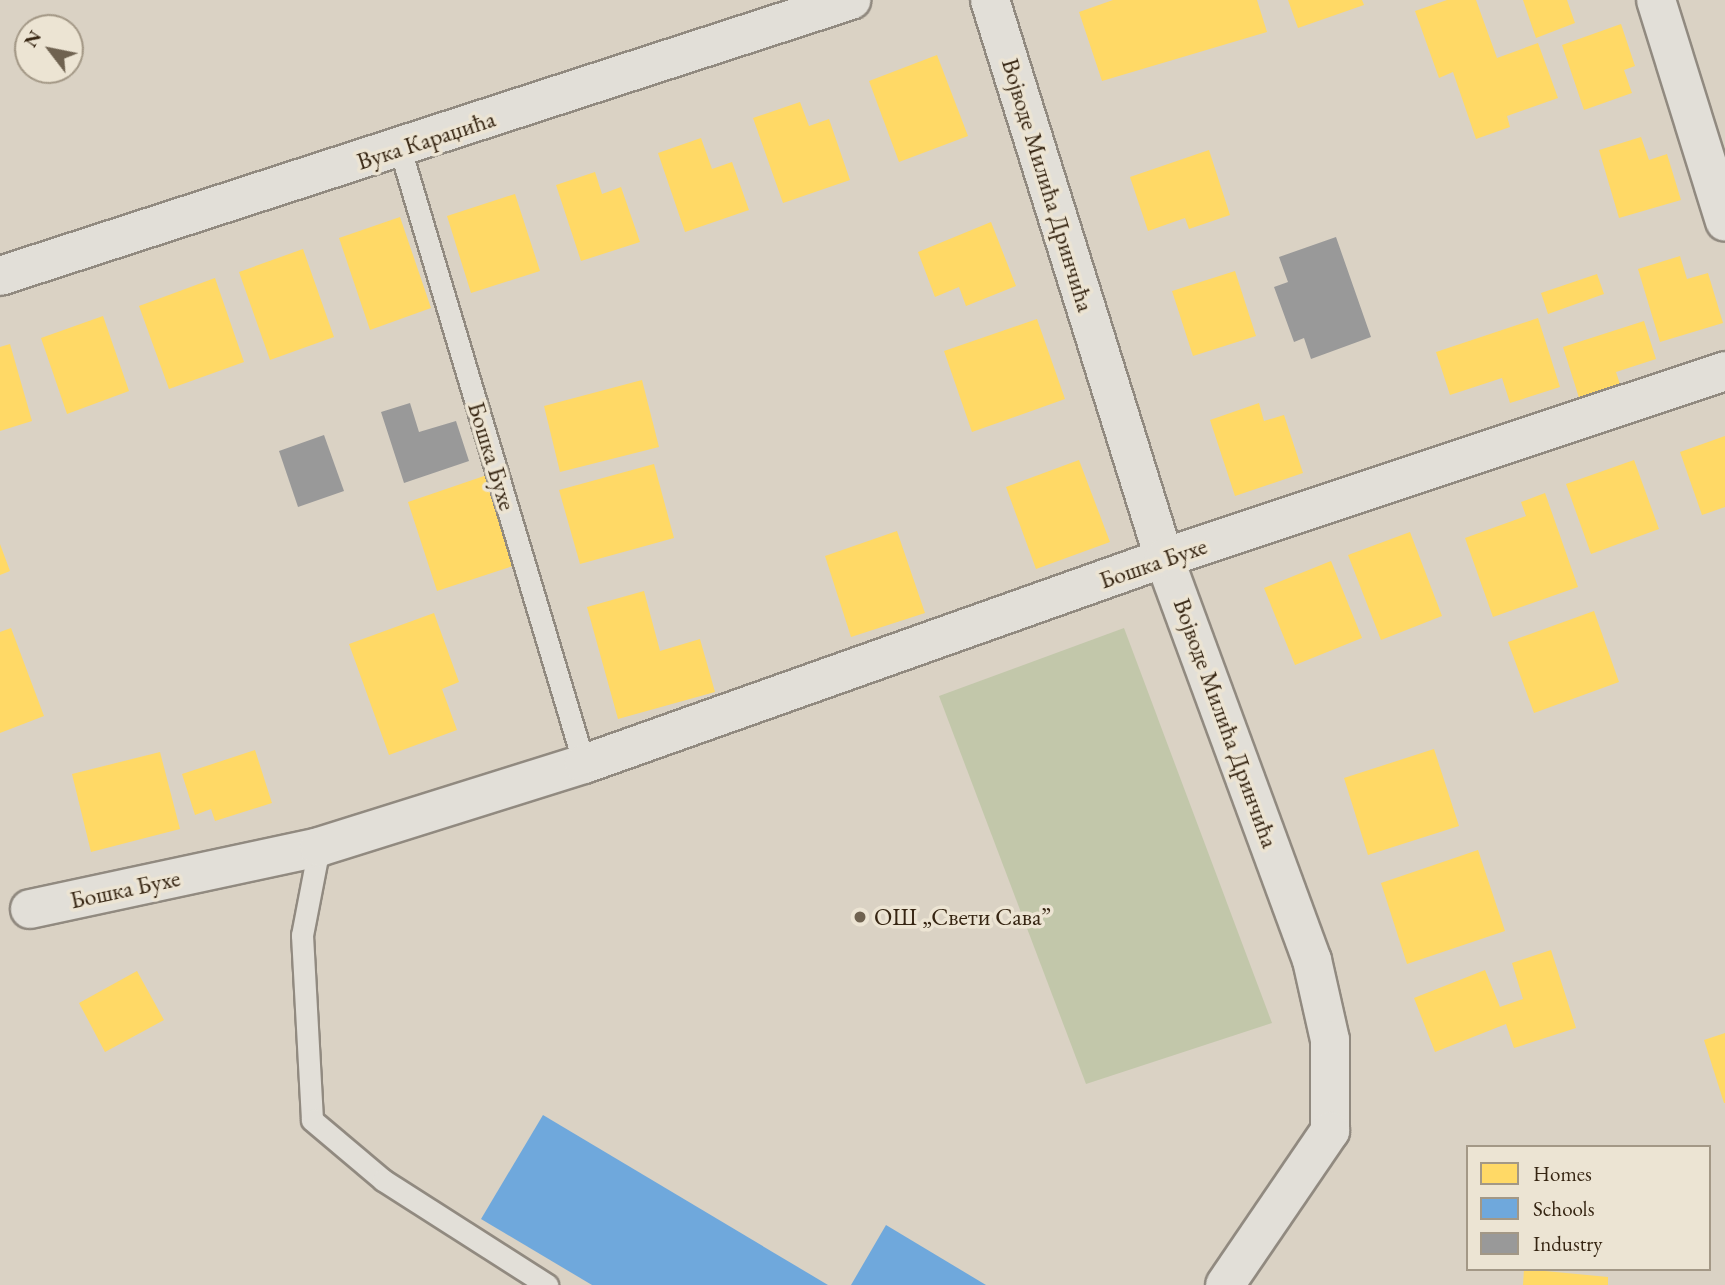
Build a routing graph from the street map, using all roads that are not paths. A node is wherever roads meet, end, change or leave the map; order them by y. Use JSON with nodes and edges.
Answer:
{"nodes":[{"id":1,"x":850,"y":0,"type":"edge"},
{"id":2,"x":990,"y":0,"type":"edge"},
{"id":3,"x":1656,"y":0,"type":"edge"},
{"id":4,"x":400,"y":149,"type":"junction"},
{"id":5,"x":1725,"y":221,"type":"edge"},
{"id":6,"x":0,"y":276,"type":"edge"},
{"id":7,"x":1725,"y":371,"type":"edge"},
{"id":8,"x":1164,"y":558,"type":"junction"},
{"id":9,"x":584,"y":764,"type":"junction"},
{"id":10,"x":320,"y":847,"type":"junction"},
{"id":11,"x":30,"y":909,"type":"dead end"},
{"id":12,"x":547,"y":1285,"type":"edge"},
{"id":13,"x":1225,"y":1285,"type":"edge"}],
"edges":[{"from":1,"to":4,"type":"street","name":"Вука Караџића"},
{"from":2,"to":8,"type":"street","name":"Војводе Милића Дринчића"},
{"from":3,"to":5,"type":"street"},
{"from":4,"to":6,"type":"street","name":"Вука Караџића"},
{"from":4,"to":9,"type":"lane","name":"Бошка Бухе"},
{"from":7,"to":8,"type":"street","name":"Бошка Бухе"},
{"from":8,"to":9,"type":"street","name":"Бошка Бухе"},
{"from":8,"to":13,"type":"street","name":"Војводе Милића Дринчића"},
{"from":9,"to":10,"type":"street","name":"Бошка Бухе"},
{"from":10,"to":11,"type":"street","name":"Бошка Бухе"},
{"from":10,"to":12,"type":"lane"}]}
